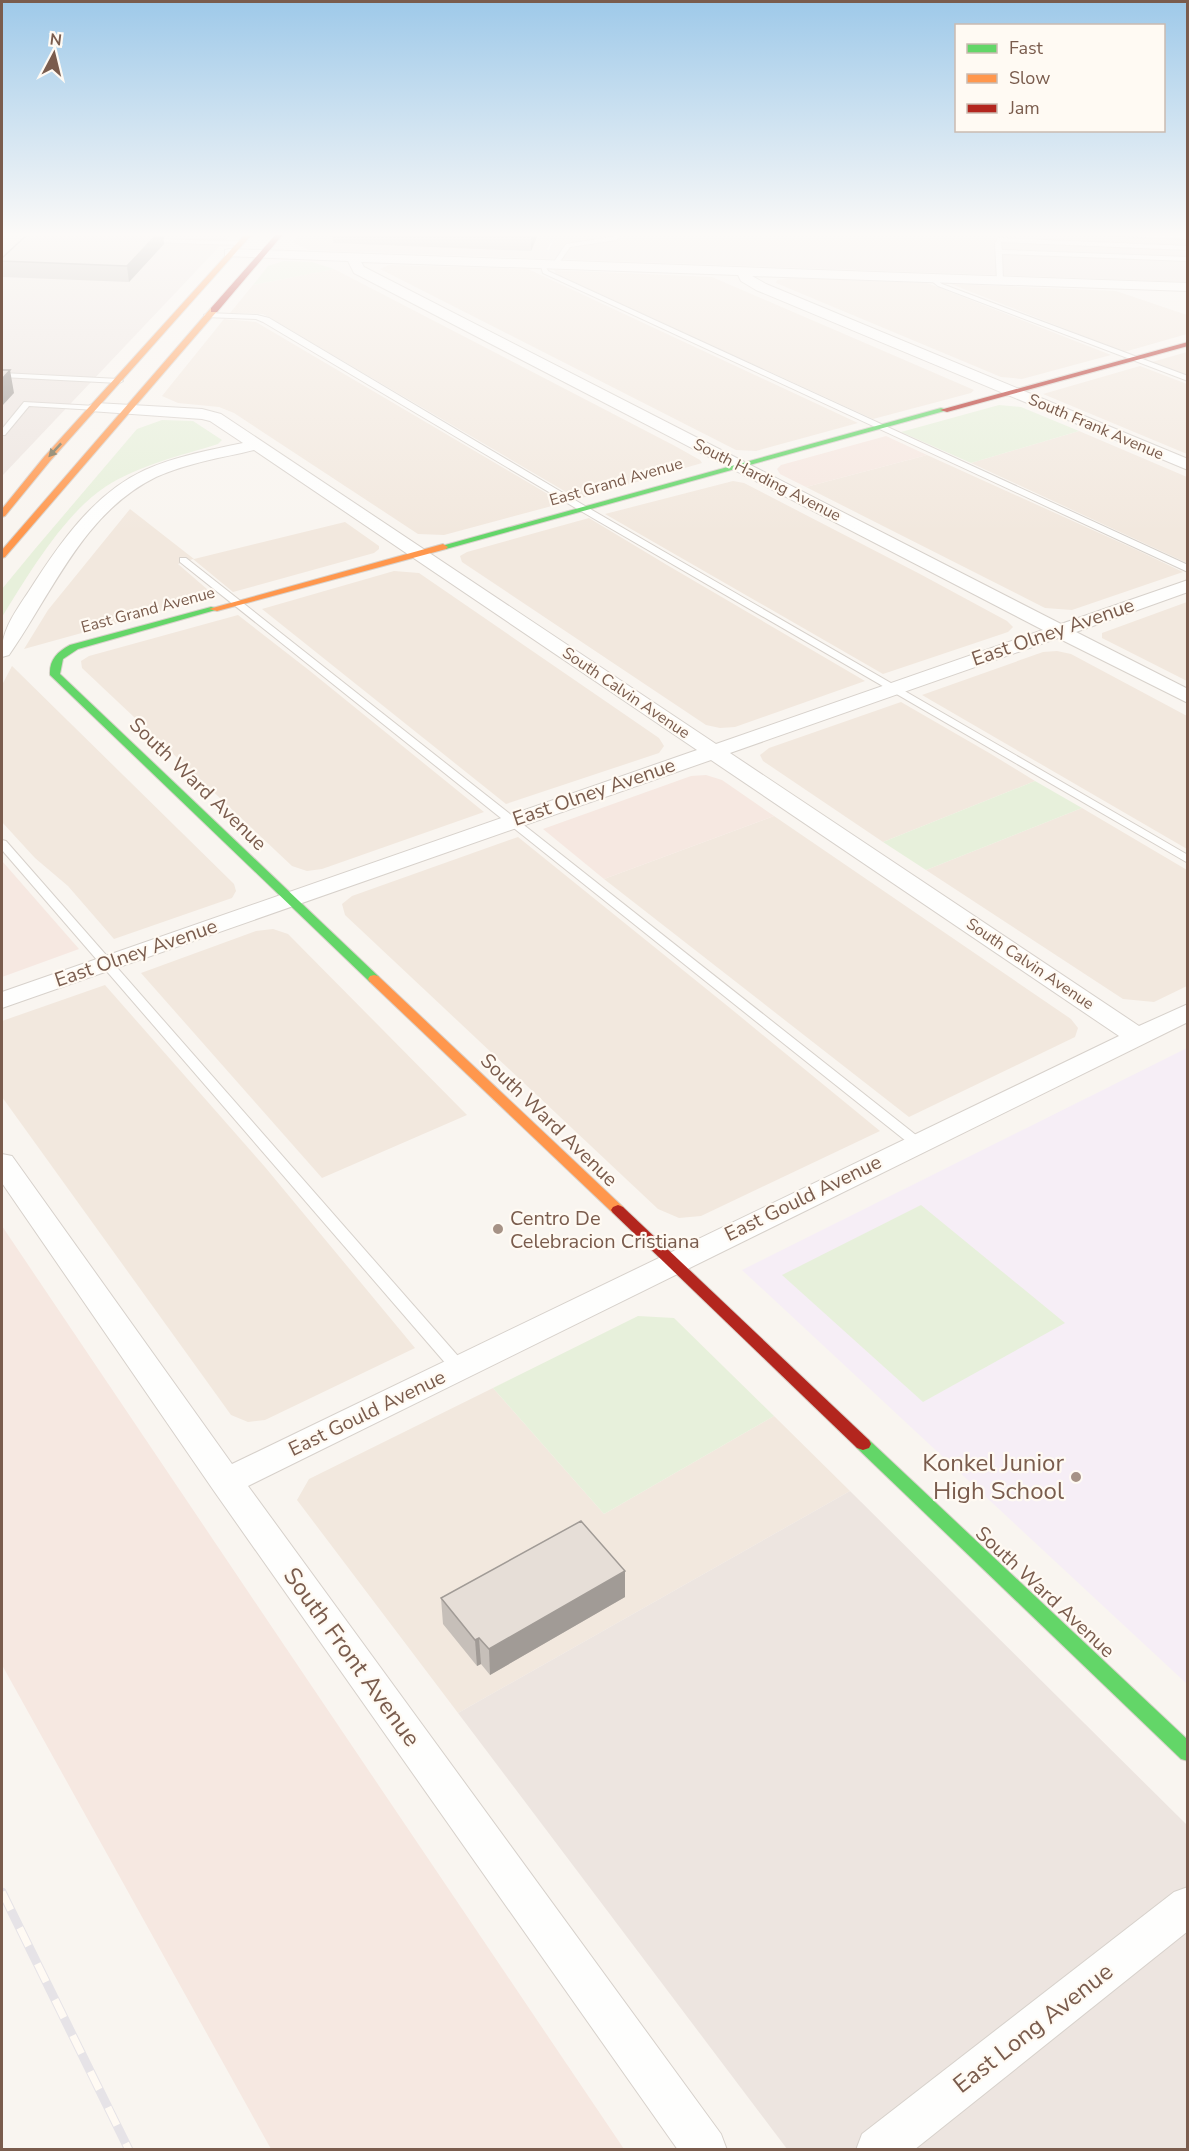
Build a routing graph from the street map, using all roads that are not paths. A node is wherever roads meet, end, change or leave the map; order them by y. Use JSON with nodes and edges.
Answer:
{"nodes":[{"id":1,"x":161,"y":332,"type":"edge"},
{"id":2,"x":193,"y":332,"type":"edge"},
{"id":3,"x":287,"y":332,"type":"edge"},
{"id":4,"x":480,"y":332,"type":"edge"},
{"id":5,"x":675,"y":332,"type":"edge"},
{"id":6,"x":870,"y":332,"type":"edge"},
{"id":7,"x":1066,"y":332,"type":"edge"},
{"id":8,"x":1188,"y":344,"type":"edge"},
{"id":9,"x":1134,"y":358,"type":"junction"},
{"id":10,"x":2,"y":375,"type":"edge"},
{"id":11,"x":1188,"y":379,"type":"edge"},
{"id":12,"x":119,"y":381,"type":"junction"},
{"id":13,"x":1010,"y":391,"type":"junction"},
{"id":14,"x":96,"y":408,"type":"junction"},
{"id":15,"x":129,"y":409,"type":"junction"},
{"id":16,"x":879,"y":427,"type":"junction"},
{"id":17,"x":2,"y":433,"type":"edge"},
{"id":18,"x":256,"y":445,"type":"junction"},
{"id":19,"x":737,"y":465,"type":"junction"},
{"id":20,"x":1188,"y":465,"type":"edge"},
{"id":21,"x":582,"y":508,"type":"junction"},
{"id":22,"x":2,"y":514,"type":"edge"},
{"id":23,"x":419,"y":553,"type":"junction"},
{"id":24,"x":2,"y":555,"type":"edge"},
{"id":25,"x":183,"y":560,"type":"dead end"},
{"id":26,"x":1188,"y":569,"type":"edge"},
{"id":27,"x":1188,"y":586,"type":"edge"},
{"id":28,"x":237,"y":603,"type":"junction"},
{"id":29,"x":1058,"y":630,"type":"junction"},
{"id":30,"x":2,"y":651,"type":"edge"},
{"id":31,"x":57,"y":658,"type":"joint"},
{"id":32,"x":894,"y":688,"type":"junction"},
{"id":33,"x":1188,"y":697,"type":"edge"},
{"id":34,"x":713,"y":751,"type":"junction"},
{"id":35,"x":512,"y":821,"type":"junction"},
{"id":36,"x":2,"y":843,"type":"edge"},
{"id":37,"x":1188,"y":860,"type":"edge"},
{"id":38,"x":291,"y":900,"type":"junction"},
{"id":39,"x":105,"y":964,"type":"junction"},
{"id":40,"x":2,"y":1000,"type":"edge"},
{"id":41,"x":1188,"y":1012,"type":"edge"},
{"id":42,"x":1137,"y":1036,"type":"junction"},
{"id":43,"x":916,"y":1142,"type":"junction"},
{"id":44,"x":2,"y":1163,"type":"edge"},
{"id":45,"x":671,"y":1264,"type":"junction"},
{"id":46,"x":459,"y":1368,"type":"junction"},
{"id":47,"x":226,"y":1482,"type":"junction"},
{"id":48,"x":1188,"y":1753,"type":"edge"},
{"id":49,"x":1188,"y":1906,"type":"edge"},
{"id":50,"x":705,"y":2150,"type":"edge"},
{"id":51,"x":879,"y":2150,"type":"edge"}],
"edges":[{"from":1,"to":12,"type":"street"},
{"from":2,"to":15,"type":"street"},
{"from":3,"to":21,"type":"lane"},
{"from":4,"to":19,"type":"street","name":"South Harding Avenue"},
{"from":5,"to":16,"type":"lane"},
{"from":6,"to":13,"type":"street","name":"South Frank Avenue"},
{"from":7,"to":9,"type":"lane"},
{"from":8,"to":9,"type":"street","name":"East Grand Avenue"},
{"from":9,"to":11,"type":"lane"},
{"from":9,"to":13,"type":"street","name":"East Grand Avenue"},
{"from":10,"to":12,"type":"lane"},
{"from":12,"to":14,"type":"street"},
{"from":13,"to":16,"type":"street","name":"East Grand Avenue"},
{"from":13,"to":20,"type":"street","name":"South Frank Avenue"},
{"from":14,"to":15,"type":"street","name":"South Calvin Avenue"},
{"from":14,"to":17,"type":"lane"},
{"from":14,"to":22,"type":"street","one_way":true},
{"from":15,"to":18,"type":"street","name":"South Calvin Avenue"},
{"from":15,"to":24,"type":"street"},
{"from":16,"to":19,"type":"street","name":"East Grand Avenue"},
{"from":16,"to":26,"type":"lane"},
{"from":18,"to":23,"type":"street","name":"South Calvin Avenue"},
{"from":18,"to":30,"type":"street"},
{"from":19,"to":21,"type":"street","name":"East Grand Avenue"},
{"from":19,"to":29,"type":"street","name":"South Harding Avenue"},
{"from":21,"to":23,"type":"street","name":"East Grand Avenue"},
{"from":21,"to":32,"type":"lane"},
{"from":23,"to":28,"type":"street","name":"East Grand Avenue"},
{"from":23,"to":34,"type":"street","name":"South Calvin Avenue"},
{"from":25,"to":28,"type":"lane"},
{"from":27,"to":29,"type":"street","name":"East Olney Avenue"},
{"from":28,"to":31,"type":"street","name":"East Grand Avenue"},
{"from":28,"to":35,"type":"lane"},
{"from":29,"to":32,"type":"street","name":"East Olney Avenue"},
{"from":29,"to":33,"type":"street","name":"South Harding Avenue"},
{"from":31,"to":38,"type":"street","name":"South Ward Avenue"},
{"from":32,"to":34,"type":"street","name":"East Olney Avenue"},
{"from":32,"to":37,"type":"lane"},
{"from":34,"to":35,"type":"street","name":"East Olney Avenue"},
{"from":34,"to":42,"type":"street","name":"South Calvin Avenue"},
{"from":35,"to":38,"type":"street","name":"East Olney Avenue"},
{"from":35,"to":43,"type":"lane"},
{"from":36,"to":39,"type":"lane"},
{"from":38,"to":39,"type":"street","name":"East Olney Avenue"},
{"from":38,"to":45,"type":"street","name":"South Ward Avenue"},
{"from":39,"to":40,"type":"street","name":"East Olney Avenue"},
{"from":39,"to":46,"type":"lane"},
{"from":41,"to":42,"type":"street","name":"East Gould Avenue"},
{"from":42,"to":43,"type":"street","name":"East Gould Avenue"},
{"from":43,"to":45,"type":"street","name":"East Gould Avenue"},
{"from":44,"to":47,"type":"street","name":"South Front Avenue"},
{"from":45,"to":46,"type":"street","name":"East Gould Avenue"},
{"from":45,"to":48,"type":"street","name":"South Ward Avenue"},
{"from":46,"to":47,"type":"street","name":"East Gould Avenue"},
{"from":47,"to":50,"type":"street","name":"South Front Avenue"},
{"from":49,"to":51,"type":"street","name":"East Long Avenue"}]}
